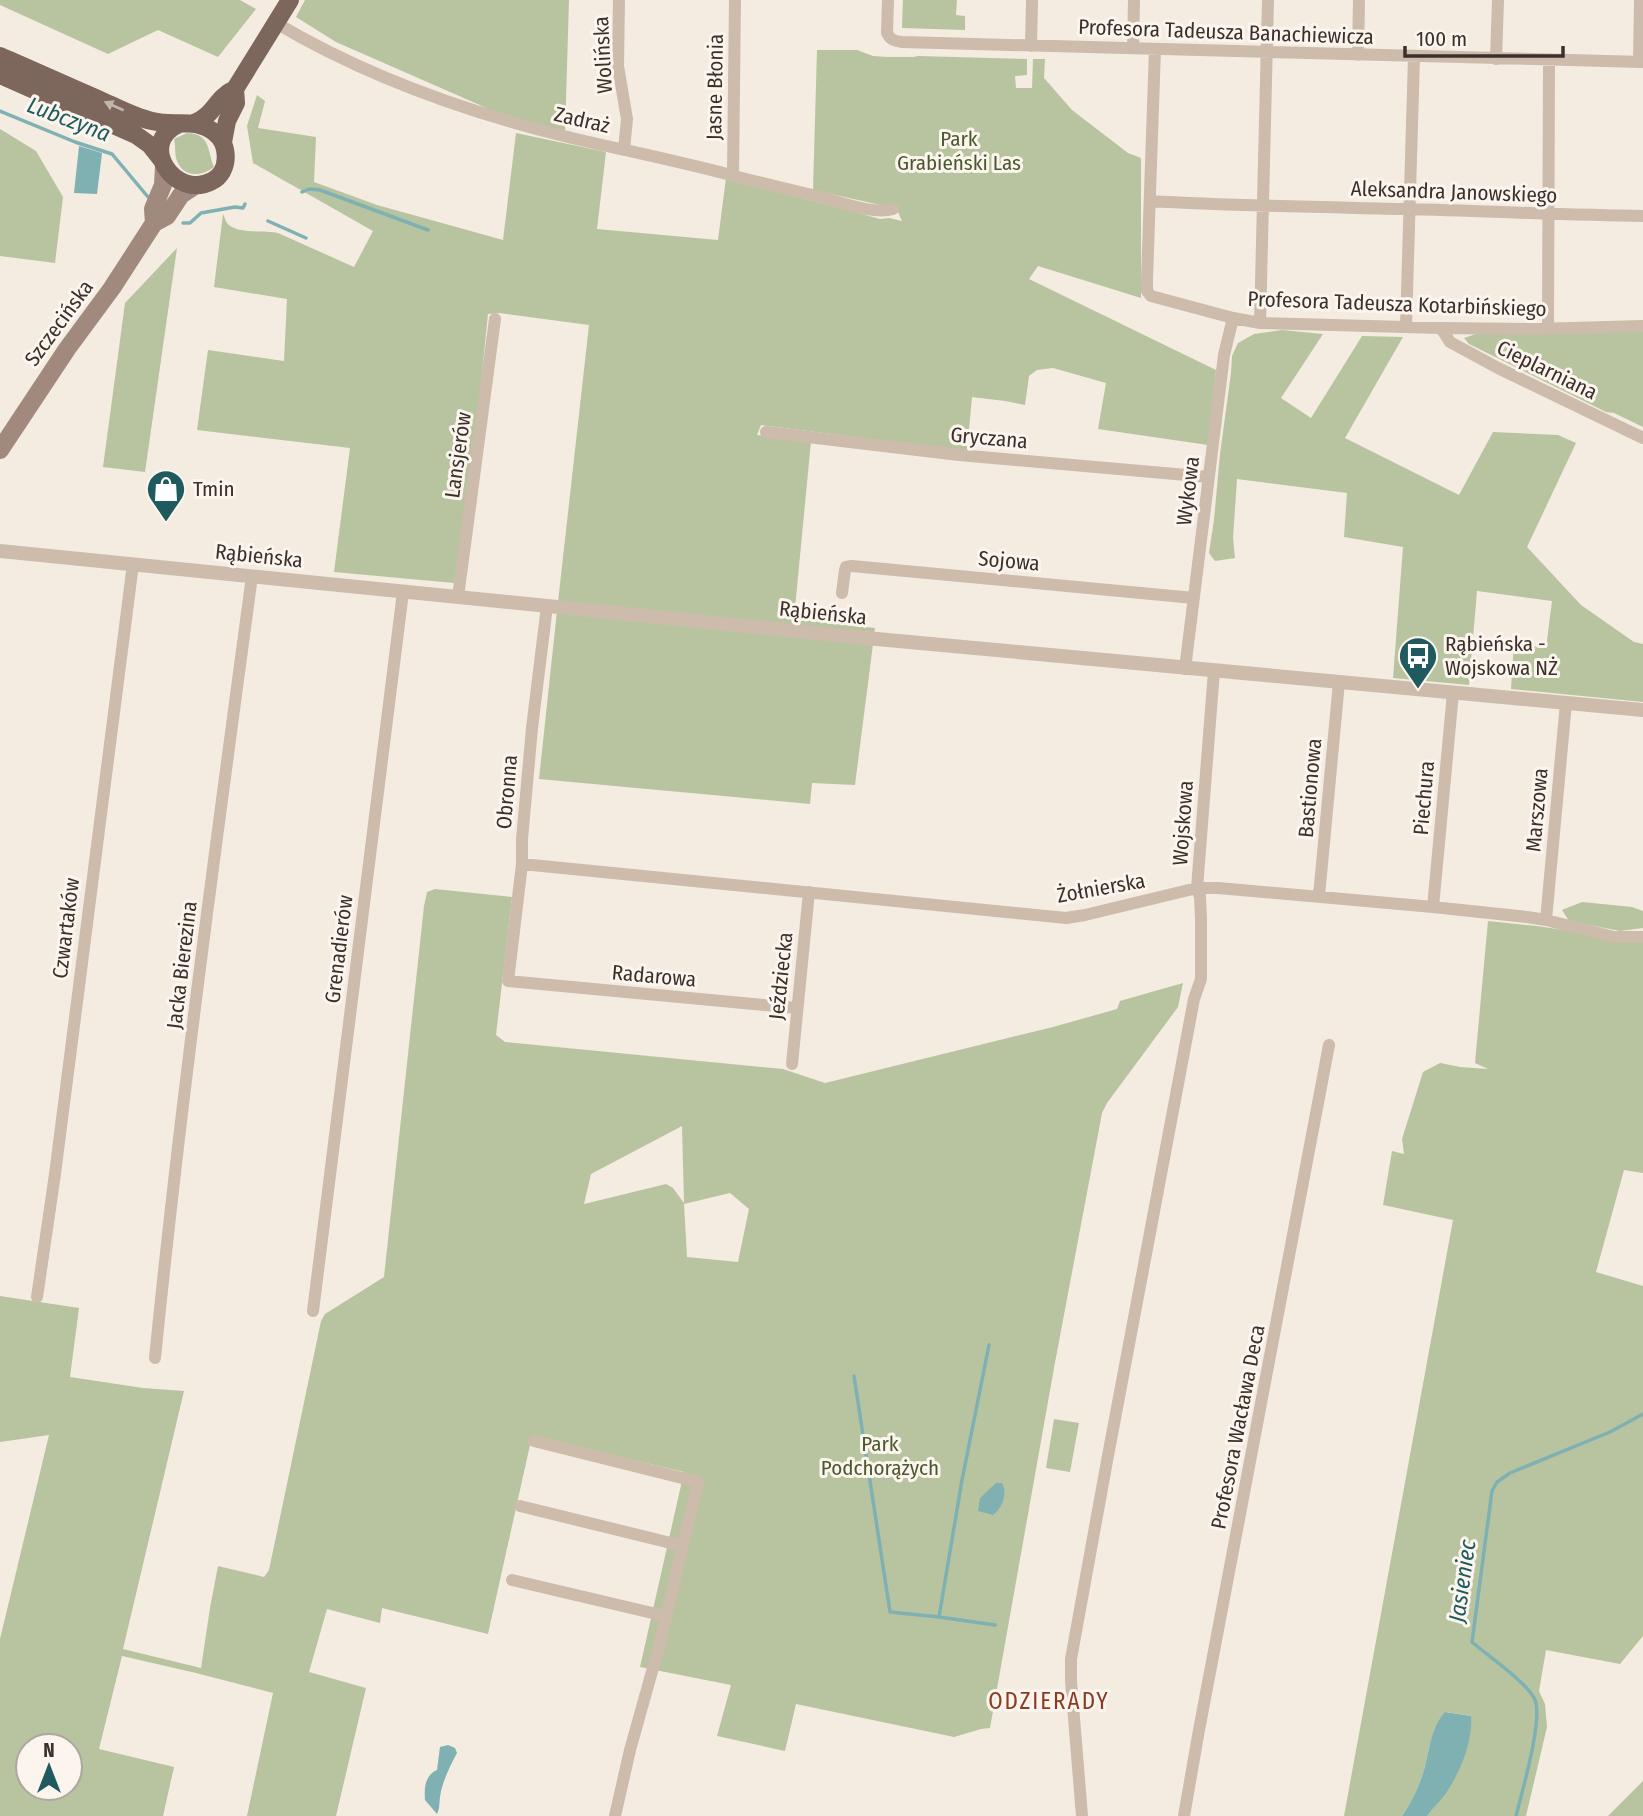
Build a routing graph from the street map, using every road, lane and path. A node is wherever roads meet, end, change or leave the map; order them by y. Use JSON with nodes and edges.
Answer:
{"nodes":[{"id":1,"x":290,"y":0,"type":"edge"},
{"id":2,"x":619,"y":0,"type":"edge"},
{"id":3,"x":735,"y":0,"type":"edge"},
{"id":4,"x":888,"y":0,"type":"edge"},
{"id":5,"x":1032,"y":0,"type":"edge"},
{"id":6,"x":1134,"y":0,"type":"edge"},
{"id":7,"x":1268,"y":0,"type":"edge"},
{"id":8,"x":1359,"y":0,"type":"edge"},
{"id":9,"x":1498,"y":0,"type":"edge"},
{"id":10,"x":1640,"y":0,"type":"edge"},
{"id":11,"x":276,"y":23,"type":"junction"},
{"id":12,"x":1031,"y":46,"type":"junction"},
{"id":13,"x":1133,"y":48,"type":"junction"},
{"id":14,"x":1156,"y":48,"type":"junction"},
{"id":15,"x":1266,"y":52,"type":"junction"},
{"id":16,"x":1358,"y":55,"type":"junction"},
{"id":17,"x":0,"y":56,"type":"edge"},
{"id":18,"x":1414,"y":57,"type":"junction"},
{"id":19,"x":1496,"y":59,"type":"junction"},
{"id":20,"x":1549,"y":60,"type":"junction"},
{"id":21,"x":1641,"y":62,"type":"edge"},
{"id":22,"x":0,"y":75,"type":"edge"},
{"id":23,"x":235,"y":89,"type":"junction"},
{"id":24,"x":187,"y":123,"type":"junction"},
{"id":25,"x":223,"y":142,"type":"junction"},
{"id":26,"x":624,"y":149,"type":"junction"},
{"id":27,"x":162,"y":163,"type":"junction"},
{"id":28,"x":733,"y":175,"type":"junction"},
{"id":29,"x":196,"y":186,"type":"junction"},
{"id":30,"x":1150,"y":201,"type":"junction"},
{"id":31,"x":1263,"y":207,"type":"junction"},
{"id":32,"x":893,"y":209,"type":"dead end"},
{"id":33,"x":1409,"y":209,"type":"junction"},
{"id":34,"x":1549,"y":215,"type":"junction"},
{"id":35,"x":1643,"y":216,"type":"edge"},
{"id":36,"x":154,"y":223,"type":"junction"},
{"id":37,"x":1233,"y":318,"type":"junction"},
{"id":38,"x":495,"y":319,"type":"dead end"},
{"id":39,"x":1260,"y":323,"type":"junction"},
{"id":40,"x":1643,"y":326,"type":"edge"},
{"id":41,"x":1406,"y":327,"type":"junction"},
{"id":42,"x":1441,"y":328,"type":"junction"},
{"id":43,"x":1548,"y":328,"type":"junction"},
{"id":44,"x":765,"y":432,"type":"dead end"},
{"id":45,"x":1643,"y":438,"type":"edge"},
{"id":46,"x":0,"y":450,"type":"edge"},
{"id":47,"x":1209,"y":477,"type":"junction"},
{"id":48,"x":0,"y":551,"type":"edge"},
{"id":49,"x":133,"y":564,"type":"junction"},
{"id":50,"x":252,"y":576,"type":"junction"},
{"id":51,"x":403,"y":592,"type":"junction"},
{"id":52,"x":842,"y":593,"type":"dead end"},
{"id":53,"x":458,"y":597,"type":"junction"},
{"id":54,"x":1194,"y":598,"type":"junction"},
{"id":55,"x":547,"y":606,"type":"junction"},
{"id":56,"x":1185,"y":669,"type":"junction"},
{"id":57,"x":1214,"y":671,"type":"junction"},
{"id":58,"x":1339,"y":682,"type":"junction"},
{"id":59,"x":1454,"y":693,"type":"junction"},
{"id":60,"x":1566,"y":703,"type":"junction"},
{"id":61,"x":1643,"y":710,"type":"edge"},
{"id":62,"x":522,"y":864,"type":"junction"},
{"id":63,"x":1197,"y":888,"type":"junction"},
{"id":64,"x":809,"y":892,"type":"junction"},
{"id":65,"x":1319,"y":897,"type":"junction"},
{"id":66,"x":1433,"y":907,"type":"junction"},
{"id":67,"x":1546,"y":920,"type":"junction"},
{"id":68,"x":1643,"y":937,"type":"edge"},
{"id":69,"x":508,"y":981,"type":"joint"},
{"id":70,"x":797,"y":1009,"type":"junction"},
{"id":71,"x":1329,"y":1045,"type":"dead end"},
{"id":72,"x":792,"y":1064,"type":"dead end"},
{"id":73,"x":37,"y":1297,"type":"dead end"},
{"id":74,"x":313,"y":1311,"type":"dead end"},
{"id":75,"x":155,"y":1358,"type":"dead end"},
{"id":76,"x":534,"y":1441,"type":"dead end"},
{"id":77,"x":520,"y":1506,"type":"dead end"},
{"id":78,"x":682,"y":1546,"type":"junction"},
{"id":79,"x":512,"y":1580,"type":"dead end"},
{"id":80,"x":665,"y":1616,"type":"junction"},
{"id":81,"x":615,"y":1816,"type":"edge"},
{"id":82,"x":1082,"y":1816,"type":"edge"},
{"id":83,"x":1184,"y":1816,"type":"edge"}],
"edges":[{"from":1,"to":11,"type":"main road"},
{"from":2,"to":26,"type":"street","name":"Wolińska"},
{"from":3,"to":28,"type":"street","name":"Jasne Błonia"},
{"from":4,"to":12,"type":"street","name":"Profesora Tadeusza Banachiewicza"},
{"from":5,"to":12,"type":"street"},
{"from":6,"to":13,"type":"street"},
{"from":7,"to":15,"type":"street"},
{"from":8,"to":16,"type":"street"},
{"from":9,"to":19,"type":"street"},
{"from":10,"to":21,"type":"street"},
{"from":11,"to":23,"type":"main road"},
{"from":11,"to":26,"type":"street","name":"Zadraż"},
{"from":12,"to":13,"type":"street","name":"Profesora Tadeusza Banachiewicza"},
{"from":13,"to":14,"type":"street","name":"Profesora Tadeusza Banachiewicza"},
{"from":14,"to":15,"type":"street","name":"Profesora Tadeusza Banachiewicza"},
{"from":14,"to":30,"type":"street","name":"Profesora Tadeusza Kotarbińskiego"},
{"from":15,"to":16,"type":"street","name":"Profesora Tadeusza Banachiewicza"},
{"from":15,"to":31,"type":"street"},
{"from":16,"to":18,"type":"street","name":"Profesora Tadeusza Banachiewicza"},
{"from":24,"to":17,"type":"main road","one_way":true},
{"from":18,"to":19,"type":"street","name":"Profesora Tadeusza Banachiewicza"},
{"from":18,"to":33,"type":"street"},
{"from":19,"to":20,"type":"street","name":"Profesora Tadeusza Banachiewicza"},
{"from":20,"to":21,"type":"street","name":"Profesora Tadeusza Banachiewicza"},
{"from":20,"to":34,"type":"street"},
{"from":22,"to":27,"type":"main road"},
{"from":23,"to":24,"type":"main road"},
{"from":23,"to":25,"type":"main road"},
{"from":24,"to":25,"type":"main road"},
{"from":24,"to":27,"type":"main road"},
{"from":25,"to":29,"type":"main road"},
{"from":26,"to":28,"type":"street","name":"Zadraż"},
{"from":27,"to":29,"type":"main road"},
{"from":27,"to":36,"type":"main road","name":"Szczecińska"},
{"from":28,"to":32,"type":"street","name":"Zadraż"},
{"from":29,"to":36,"type":"main road","name":"Szczecińska"},
{"from":30,"to":31,"type":"street","name":"Aleksandra Janowskiego"},
{"from":30,"to":37,"type":"street","name":"Profesora Tadeusza Kotarbińskiego"},
{"from":31,"to":33,"type":"street","name":"Aleksandra Janowskiego"},
{"from":31,"to":39,"type":"street"},
{"from":33,"to":34,"type":"street","name":"Aleksandra Janowskiego"},
{"from":33,"to":41,"type":"street"},
{"from":34,"to":35,"type":"street","name":"Aleksandra Janowskiego"},
{"from":34,"to":43,"type":"street"},
{"from":36,"to":46,"type":"main road","name":"Szczecińska"},
{"from":37,"to":39,"type":"street","name":"Profesora Tadeusza Kotarbińskiego"},
{"from":37,"to":47,"type":"street","name":"Wykowa"},
{"from":38,"to":53,"type":"street","name":"Lansjerów"},
{"from":39,"to":41,"type":"street","name":"Profesora Tadeusza Kotarbińskiego"},
{"from":40,"to":43,"type":"street","name":"Profesora Tadeusza Kotarbińskiego"},
{"from":41,"to":42,"type":"street","name":"Profesora Tadeusza Kotarbińskiego"},
{"from":42,"to":43,"type":"street","name":"Profesora Tadeusza Kotarbińskiego"},
{"from":42,"to":45,"type":"street","name":"Cieplarniana"},
{"from":44,"to":47,"type":"street","name":"Gryczana"},
{"from":47,"to":54,"type":"street","name":"Wykowa"},
{"from":48,"to":49,"type":"street","name":"Rąbieńska"},
{"from":49,"to":50,"type":"street","name":"Rąbieńska"},
{"from":49,"to":73,"type":"street","name":"Czwartaków"},
{"from":50,"to":51,"type":"street","name":"Rąbieńska"},
{"from":50,"to":75,"type":"street","name":"Jacka Bierezina"},
{"from":51,"to":53,"type":"street","name":"Rąbieńska"},
{"from":51,"to":74,"type":"street","name":"Grenadierów"},
{"from":52,"to":54,"type":"street","name":"Sojowa"},
{"from":53,"to":55,"type":"street","name":"Rąbieńska"},
{"from":54,"to":56,"type":"street","name":"Wykowa"},
{"from":55,"to":56,"type":"street","name":"Rąbieńska"},
{"from":55,"to":62,"type":"street","name":"Obronna"},
{"from":56,"to":57,"type":"street","name":"Rąbieńska"},
{"from":57,"to":58,"type":"street","name":"Rąbieńska"},
{"from":57,"to":63,"type":"street","name":"Wojskowa"},
{"from":58,"to":59,"type":"street","name":"Rąbieńska"},
{"from":58,"to":65,"type":"street","name":"Bastionowa"},
{"from":59,"to":60,"type":"street","name":"Rąbieńska"},
{"from":59,"to":66,"type":"street","name":"Piechura"},
{"from":60,"to":61,"type":"street","name":"Rąbieńska"},
{"from":60,"to":67,"type":"street","name":"Marszowa"},
{"from":62,"to":64,"type":"street","name":"Żołnierska"},
{"from":62,"to":69,"type":"street","name":"Obronna"},
{"from":63,"to":64,"type":"street","name":"Żołnierska"},
{"from":63,"to":65,"type":"street","name":"Żołnierska"},
{"from":63,"to":82,"type":"street","name":"Wojskowa"},
{"from":64,"to":70,"type":"street","name":"Jeździecka"},
{"from":65,"to":66,"type":"street","name":"Żołnierska"},
{"from":66,"to":67,"type":"street","name":"Żołnierska"},
{"from":67,"to":68,"type":"street","name":"Żołnierska"},
{"from":69,"to":70,"type":"street","name":"Radarowa"},
{"from":70,"to":72,"type":"street","name":"Jeździecka"},
{"from":71,"to":83,"type":"street","name":"Profesora Wacława Deca"},
{"from":76,"to":78,"type":"street"},
{"from":77,"to":78,"type":"street"},
{"from":78,"to":80,"type":"street"},
{"from":79,"to":80,"type":"street"},
{"from":80,"to":81,"type":"street"}]}
